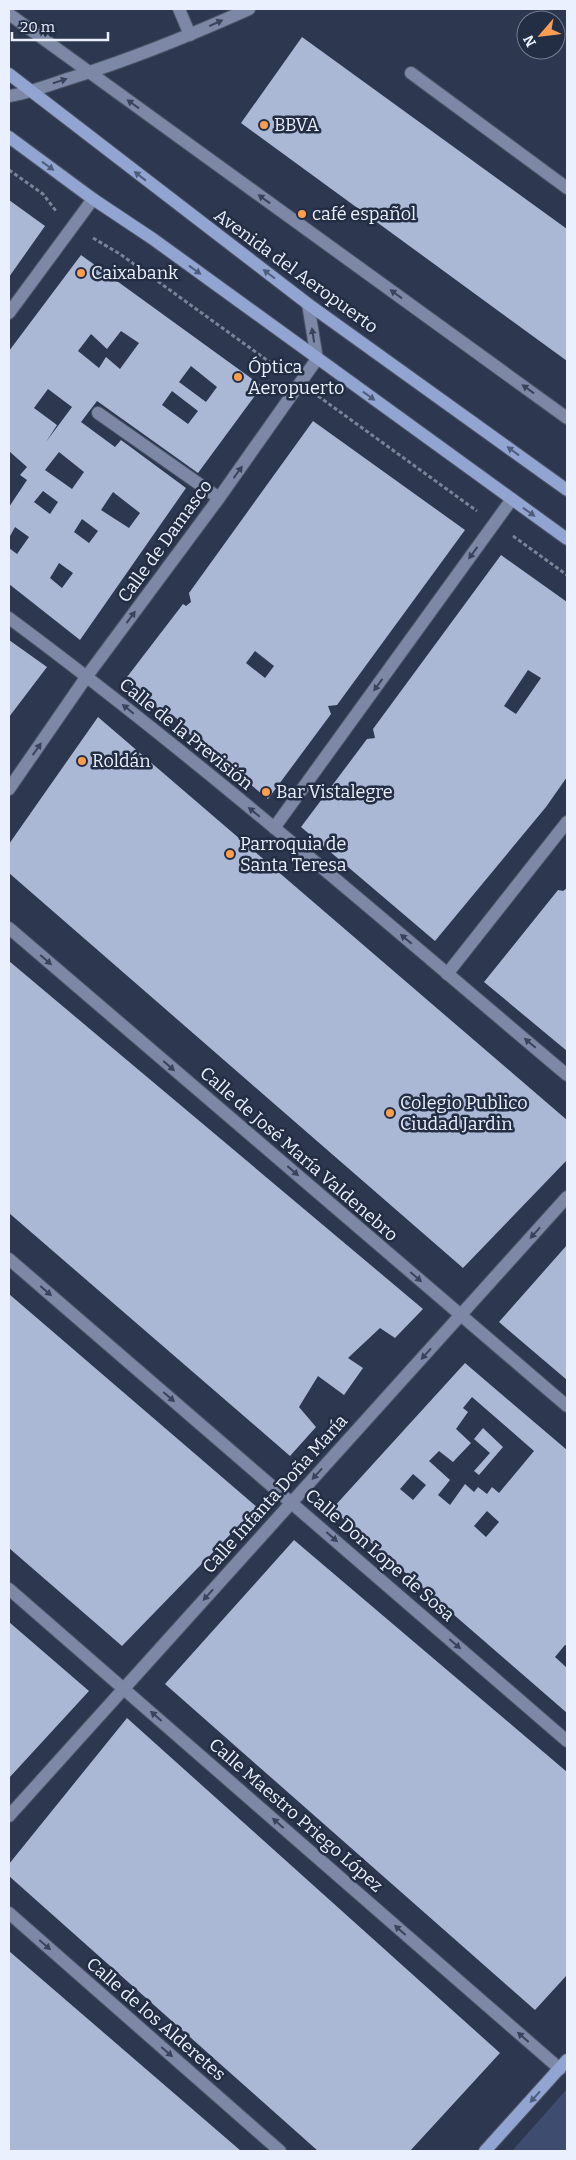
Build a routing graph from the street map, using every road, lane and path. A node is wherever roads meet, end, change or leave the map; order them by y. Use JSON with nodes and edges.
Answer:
{"nodes":[{"id":1,"x":178,"y":9,"type":"edge"},
{"id":2,"x":249,"y":9,"type":"edge"},
{"id":3,"x":9,"y":14,"type":"edge"},
{"id":4,"x":190,"y":35,"type":"junction"},
{"id":5,"x":89,"y":72,"type":"junction"},
{"id":6,"x":411,"y":73,"type":"dead end"},
{"id":7,"x":9,"y":74,"type":"edge"},
{"id":8,"x":32,"y":90,"type":"junction"},
{"id":9,"x":9,"y":96,"type":"edge"},
{"id":10,"x":9,"y":137,"type":"edge"},
{"id":11,"x":567,"y":188,"type":"edge"},
{"id":12,"x":93,"y":199,"type":"junction"},
{"id":13,"x":308,"y":304,"type":"junction"},
{"id":14,"x":9,"y":313,"type":"edge"},
{"id":15,"x":317,"y":359,"type":"junction"},
{"id":16,"x":98,"y":413,"type":"dead end"},
{"id":17,"x":567,"y":418,"type":"edge"},
{"id":18,"x":567,"y":490,"type":"edge"},
{"id":19,"x":219,"y":498,"type":"junction"},
{"id":20,"x":512,"y":499,"type":"junction"},
{"id":21,"x":567,"y":539,"type":"edge"},
{"id":22,"x":9,"y":618,"type":"edge"},
{"id":23,"x":88,"y":676,"type":"junction"},
{"id":24,"x":9,"y":789,"type":"edge"},
{"id":25,"x":567,"y":822,"type":"edge"},
{"id":26,"x":274,"y":828,"type":"junction"},
{"id":27,"x":9,"y":928,"type":"edge"},
{"id":28,"x":448,"y":974,"type":"junction"},
{"id":29,"x":567,"y":1075,"type":"edge"},
{"id":30,"x":567,"y":1197,"type":"edge"},
{"id":31,"x":9,"y":1259,"type":"edge"},
{"id":32,"x":460,"y":1315,"type":"junction"},
{"id":33,"x":567,"y":1406,"type":"edge"},
{"id":34,"x":292,"y":1502,"type":"junction"},
{"id":35,"x":9,"y":1589,"type":"edge"},
{"id":36,"x":124,"y":1688,"type":"junction"},
{"id":37,"x":567,"y":1741,"type":"edge"},
{"id":38,"x":9,"y":1816,"type":"edge"},
{"id":39,"x":9,"y":1912,"type":"edge"},
{"id":40,"x":563,"y":2065,"type":"edge"},
{"id":41,"x":280,"y":2151,"type":"edge"},
{"id":42,"x":486,"y":2151,"type":"edge"}],
"edges":[{"from":1,"to":4,"type":"street"},
{"from":4,"to":2,"type":"street","one_way":true},
{"from":3,"to":5,"type":"street"},
{"from":4,"to":5,"type":"street"},
{"from":8,"to":5,"type":"street","one_way":true},
{"from":17,"to":5,"type":"street","one_way":true},
{"from":6,"to":11,"type":"street"},
{"from":7,"to":8,"type":"main road","name":"Avenida del Aeropuerto"},
{"from":8,"to":9,"type":"street"},
{"from":13,"to":8,"type":"main road","name":"Avenida del Aeropuerto","one_way":true},
{"from":10,"to":12,"type":"main road","one_way":true},
{"from":12,"to":14,"type":"street"},
{"from":12,"to":15,"type":"main road","one_way":true},
{"from":15,"to":13,"type":"street","one_way":true},
{"from":18,"to":13,"type":"main road","name":"Avenida del Aeropuerto","one_way":true},
{"from":19,"to":15,"type":"street","name":"Calle de Damasco","one_way":true},
{"from":15,"to":20,"type":"main road","one_way":true},
{"from":16,"to":19,"type":"street"},
{"from":23,"to":19,"type":"street","name":"Calle de Damasco","one_way":true},
{"from":20,"to":21,"type":"main road","one_way":true},
{"from":20,"to":26,"type":"street","one_way":true},
{"from":22,"to":23,"type":"street","name":"Calle de la Previsión"},
{"from":24,"to":23,"type":"street","name":"Calle de Damasco","one_way":true},
{"from":26,"to":23,"type":"street","name":"Calle de la Previsión","one_way":true},
{"from":25,"to":28,"type":"street"},
{"from":28,"to":26,"type":"street","name":"Calle de la Previsión","one_way":true},
{"from":27,"to":32,"type":"street","name":"Calle de José María Valdenebro","one_way":true},
{"from":29,"to":28,"type":"street","name":"Calle de la Previsión","one_way":true},
{"from":30,"to":32,"type":"street","name":"Calle Infanta Doña María","one_way":true},
{"from":31,"to":34,"type":"street","name":"Calle Don Lope de Sosa","one_way":true},
{"from":32,"to":33,"type":"street","name":"Calle de José María Valdenebro"},
{"from":32,"to":34,"type":"street","name":"Calle Infanta Doña María","one_way":true},
{"from":34,"to":36,"type":"street","name":"Calle Infanta Doña María","one_way":true},
{"from":34,"to":37,"type":"street","name":"Calle Don Lope de Sosa","one_way":true},
{"from":35,"to":36,"type":"street","name":"Calle Maestro Priego López"},
{"from":36,"to":38,"type":"street","name":"Calle Infanta Doña María"},
{"from":40,"to":36,"type":"street","name":"Calle Maestro Priego López","one_way":true},
{"from":39,"to":41,"type":"street","name":"Calle de los Alderetes","one_way":true},
{"from":40,"to":42,"type":"main road","one_way":true}]}
